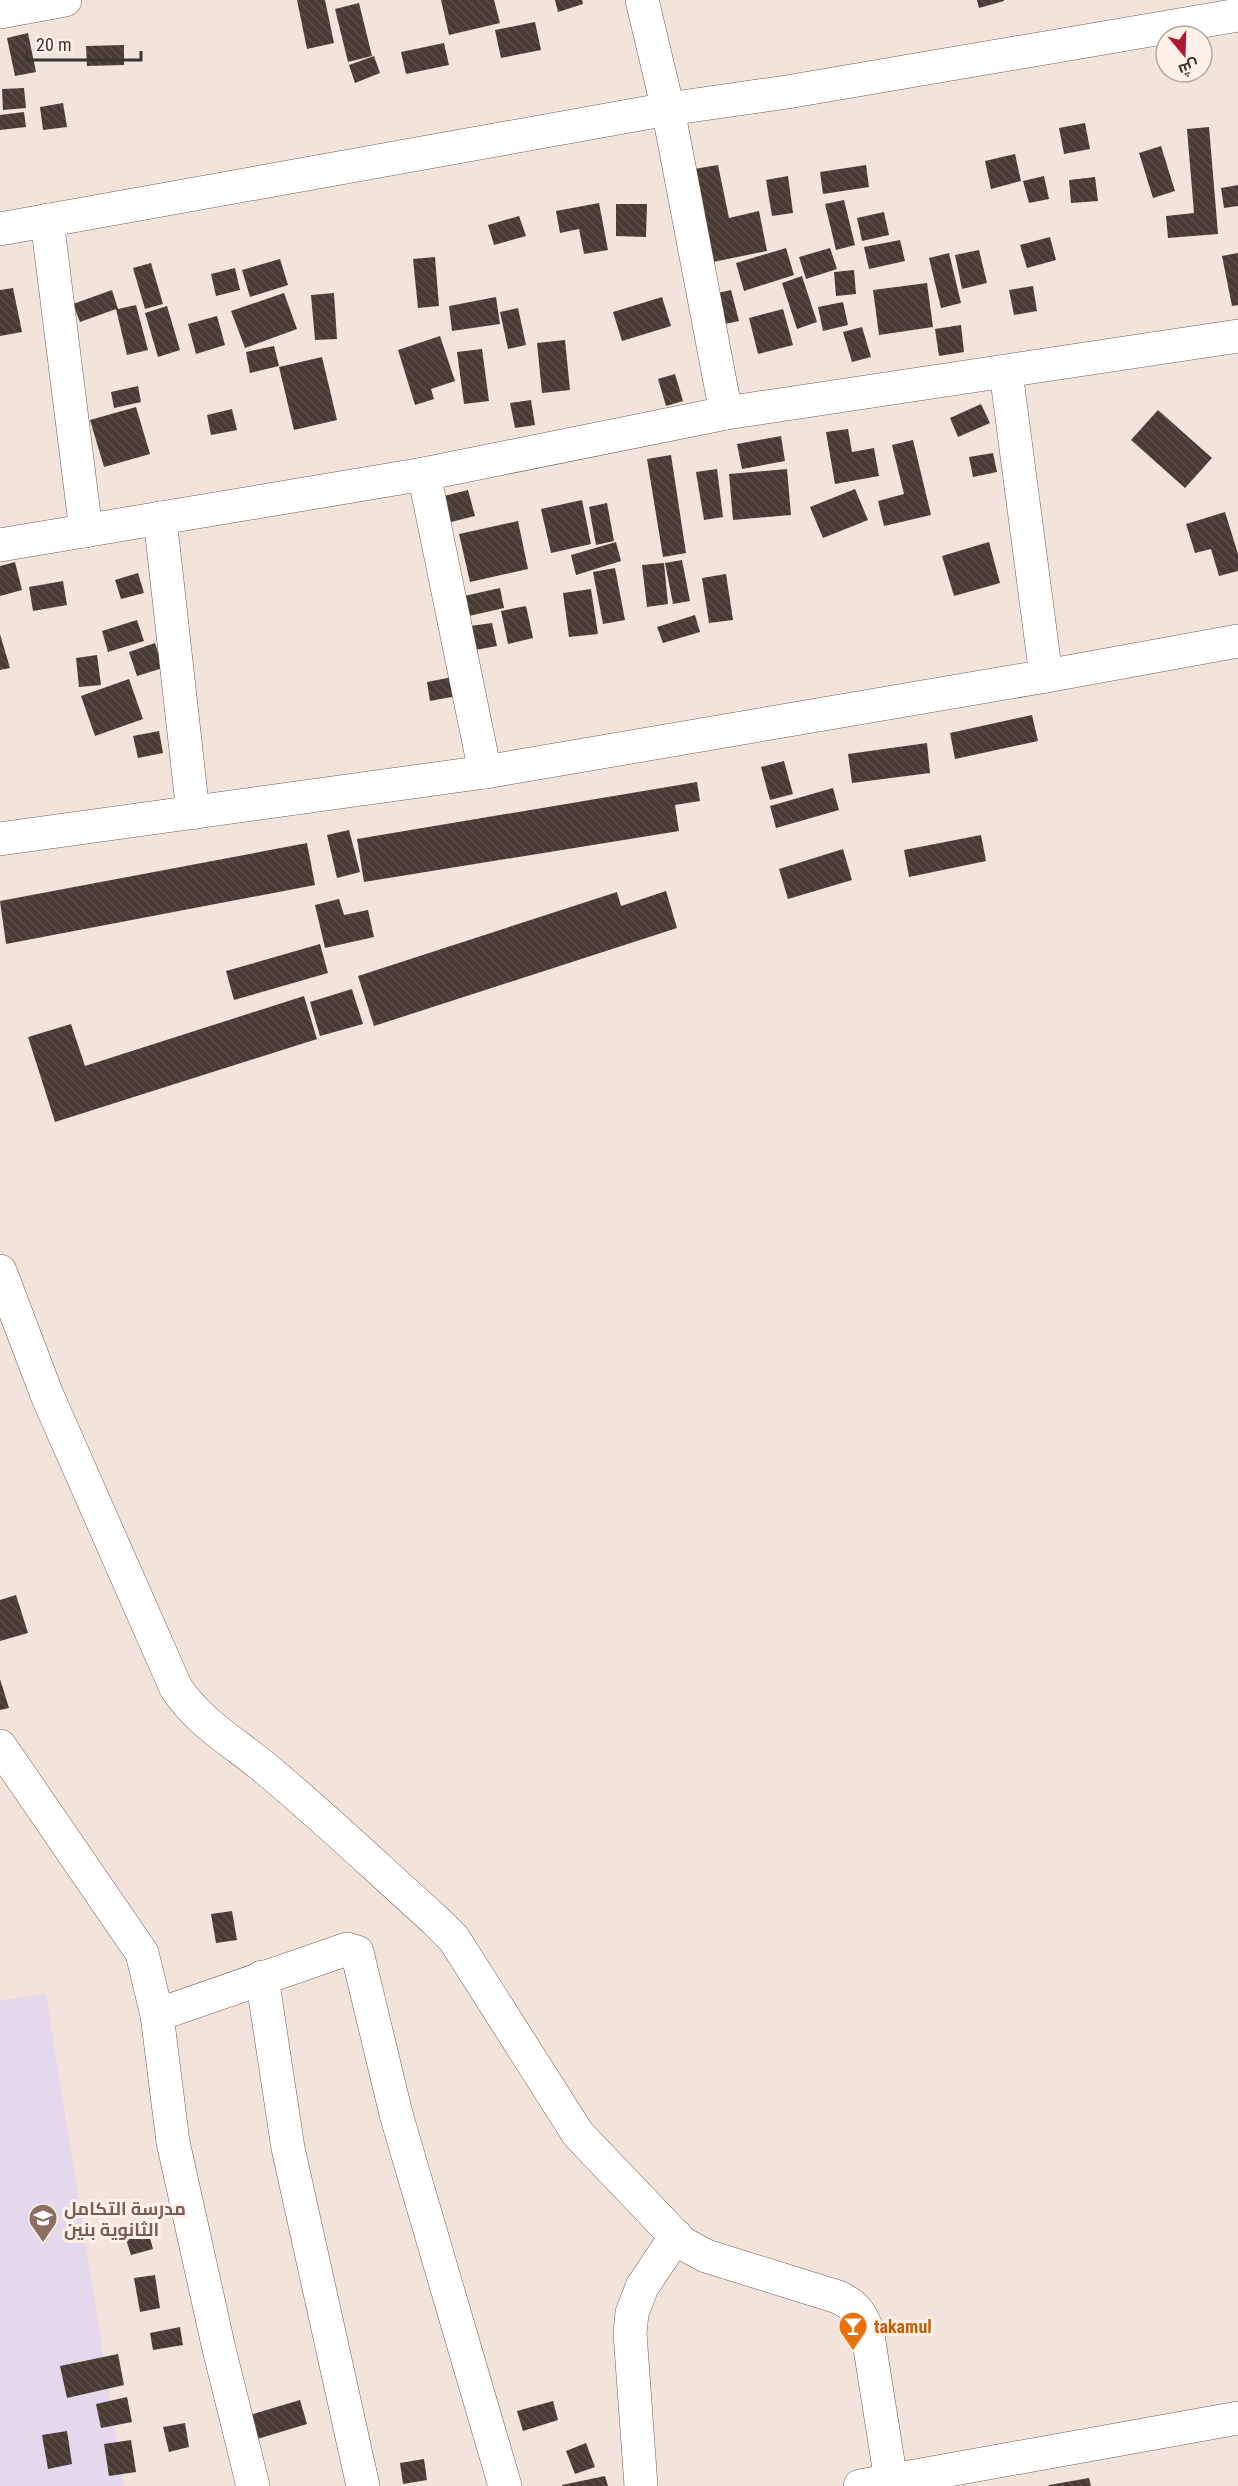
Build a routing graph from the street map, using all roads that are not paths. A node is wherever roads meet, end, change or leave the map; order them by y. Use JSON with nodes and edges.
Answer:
{"nodes":[{"id":1,"x":65,"y":0,"type":"edge"},
{"id":2,"x":642,"y":0,"type":"edge"},
{"id":3,"x":0,"y":12,"type":"edge"},
{"id":4,"x":1238,"y":15,"type":"edge"},
{"id":5,"x":668,"y":110,"type":"junction"},
{"id":6,"x":47,"y":220,"type":"junction"},
{"id":7,"x":0,"y":229,"type":"edge"},
{"id":8,"x":1238,"y":336,"type":"edge"},
{"id":9,"x":1006,"y":372,"type":"junction"},
{"id":10,"x":726,"y":413,"type":"junction"},
{"id":11,"x":424,"y":474,"type":"junction"},
{"id":12,"x":160,"y":518,"type":"junction"},
{"id":13,"x":86,"y":531,"type":"junction"},
{"id":14,"x":0,"y":545,"type":"edge"},
{"id":15,"x":1238,"y":641,"type":"edge"},
{"id":16,"x":1046,"y":676,"type":"junction"},
{"id":17,"x":485,"y":772,"type":"junction"},
{"id":18,"x":193,"y":813,"type":"junction"},
{"id":19,"x":0,"y":839,"type":"edge"},
{"id":20,"x":0,"y":1271,"type":"edge"},
{"id":21,"x":0,"y":1746,"type":"edge"},
{"id":22,"x":262,"y":1977,"type":"junction"},
{"id":23,"x":156,"y":2015,"type":"junction"},
{"id":24,"x":676,"y":2236,"type":"junction"},
{"id":25,"x":1238,"y":2418,"type":"edge"},
{"id":26,"x":876,"y":2483,"type":"edge"},
{"id":27,"x":253,"y":2486,"type":"edge"},
{"id":28,"x":363,"y":2486,"type":"edge"},
{"id":29,"x":505,"y":2486,"type":"edge"},
{"id":30,"x":641,"y":2486,"type":"edge"}],
"edges":[{"from":1,"to":3,"type":"street"},
{"from":2,"to":5,"type":"street"},
{"from":4,"to":5,"type":"street"},
{"from":5,"to":6,"type":"street"},
{"from":5,"to":10,"type":"street"},
{"from":6,"to":7,"type":"street"},
{"from":6,"to":13,"type":"street"},
{"from":8,"to":9,"type":"street"},
{"from":9,"to":10,"type":"street"},
{"from":9,"to":16,"type":"street"},
{"from":10,"to":11,"type":"street"},
{"from":11,"to":12,"type":"street"},
{"from":11,"to":17,"type":"street"},
{"from":12,"to":13,"type":"street"},
{"from":12,"to":18,"type":"street"},
{"from":13,"to":14,"type":"street"},
{"from":15,"to":16,"type":"street"},
{"from":16,"to":17,"type":"street"},
{"from":17,"to":18,"type":"street"},
{"from":18,"to":19,"type":"street"},
{"from":20,"to":24,"type":"street"},
{"from":21,"to":23,"type":"street"},
{"from":22,"to":23,"type":"street"},
{"from":22,"to":28,"type":"street"},
{"from":22,"to":29,"type":"street"},
{"from":23,"to":27,"type":"street"},
{"from":24,"to":26,"type":"street"},
{"from":24,"to":30,"type":"street"},
{"from":25,"to":26,"type":"street"}]}
